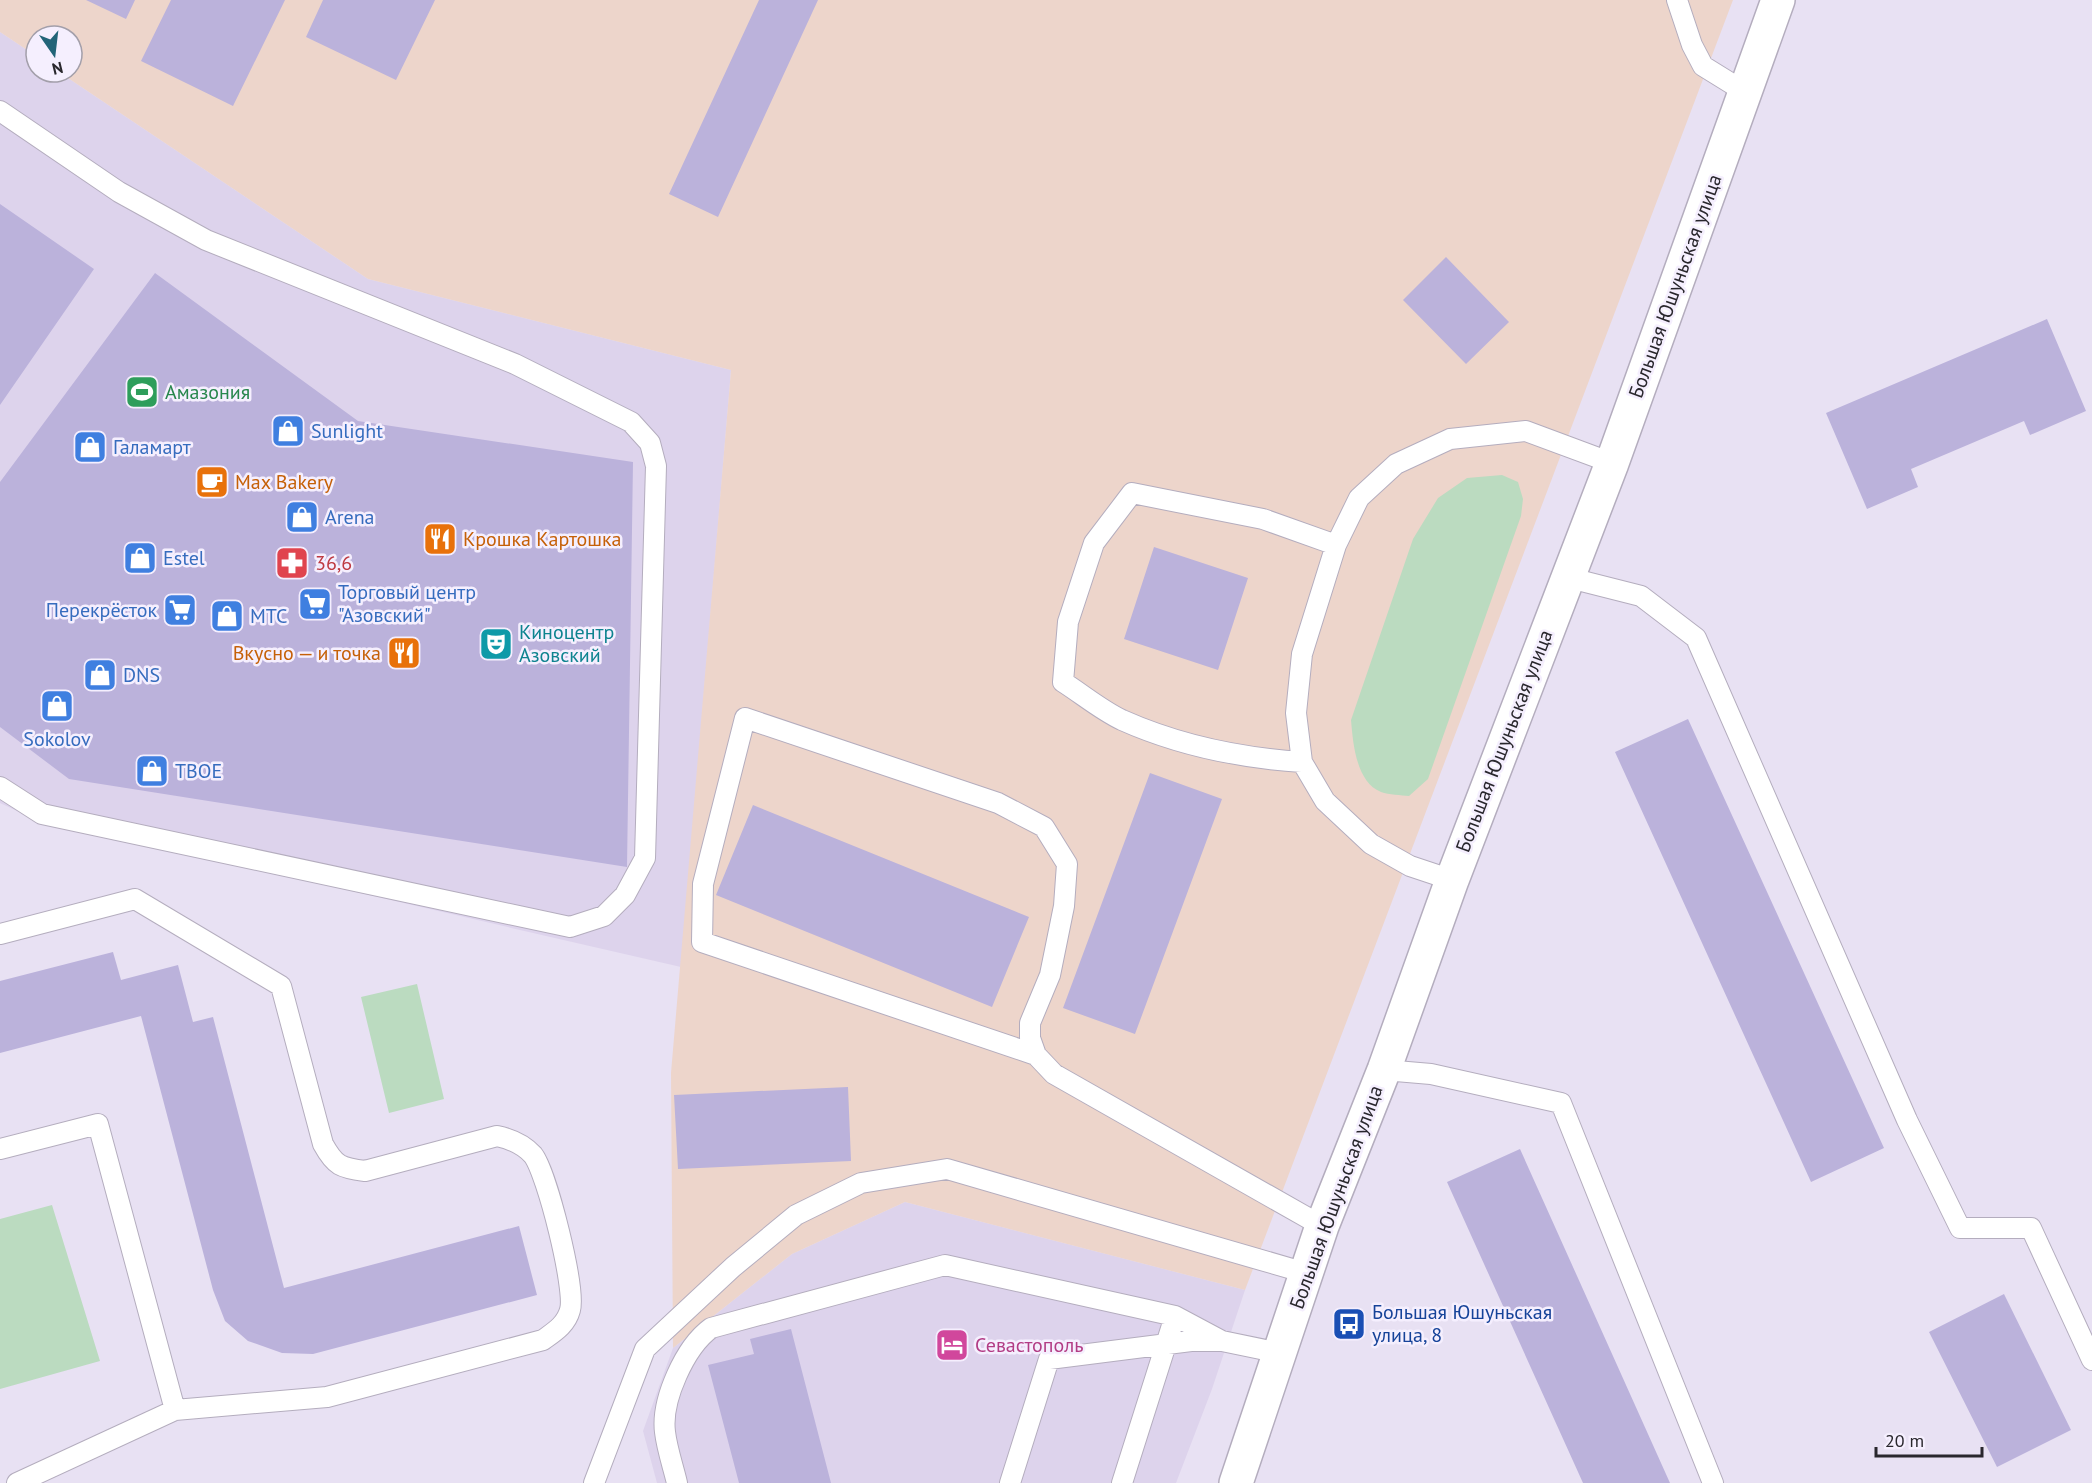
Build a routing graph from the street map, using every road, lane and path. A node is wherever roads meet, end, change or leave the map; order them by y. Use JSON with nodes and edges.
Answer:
{"nodes":[{"id":1,"x":1677,"y":0,"type":"edge"},
{"id":2,"x":1778,"y":0,"type":"edge"},
{"id":3,"x":1745,"y":92,"type":"junction"},
{"id":4,"x":0,"y":111,"type":"edge"},
{"id":5,"x":1611,"y":463,"type":"junction"},
{"id":6,"x":1336,"y":545,"type":"junction"},
{"id":7,"x":1566,"y":577,"type":"junction"},
{"id":8,"x":1302,"y":762,"type":"junction"},
{"id":9,"x":0,"y":787,"type":"edge"},
{"id":10,"x":1452,"y":880,"type":"junction"},
{"id":11,"x":0,"y":934,"type":"edge"},
{"id":12,"x":1036,"y":1054,"type":"junction"},
{"id":13,"x":1384,"y":1070,"type":"junction"},
{"id":14,"x":0,"y":1149,"type":"edge"},
{"id":15,"x":1322,"y":1226,"type":"junction"},
{"id":16,"x":1306,"y":1273,"type":"junction"},
{"id":17,"x":1175,"y":1316,"type":"junction"},
{"id":18,"x":1222,"y":1341,"type":"junction"},
{"id":19,"x":1168,"y":1342,"type":"junction"},
{"id":20,"x":1280,"y":1353,"type":"junction"},
{"id":21,"x":2092,"y":1360,"type":"edge"},
{"id":22,"x":175,"y":1410,"type":"junction"},
{"id":23,"x":17,"y":1483,"type":"edge"},
{"id":24,"x":594,"y":1483,"type":"edge"},
{"id":25,"x":677,"y":1483,"type":"edge"},
{"id":26,"x":1010,"y":1483,"type":"edge"},
{"id":27,"x":1122,"y":1483,"type":"edge"},
{"id":28,"x":1236,"y":1483,"type":"edge"},
{"id":29,"x":1713,"y":1483,"type":"edge"}],
"edges":[{"from":1,"to":3,"type":"lane"},
{"from":2,"to":3,"type":"street","name":"Большая Юшуньская улица"},
{"from":3,"to":5,"type":"street","name":"Большая Юшуньская улица"},
{"from":4,"to":9,"type":"lane"},
{"from":5,"to":6,"type":"lane"},
{"from":5,"to":7,"type":"street","name":"Большая Юшуньская улица"},
{"from":6,"to":8,"type":"lane"},
{"from":6,"to":8,"type":"lane"},
{"from":7,"to":10,"type":"street","name":"Большая Юшуньская улица"},
{"from":7,"to":21,"type":"lane"},
{"from":8,"to":10,"type":"lane"},
{"from":10,"to":13,"type":"street","name":"Большая Юшуньская улица"},
{"from":11,"to":22,"type":"lane"},
{"from":12,"to":12,"type":"lane"},
{"from":12,"to":15,"type":"lane"},
{"from":13,"to":15,"type":"street","name":"Большая Юшуньская улица"},
{"from":13,"to":29,"type":"lane"},
{"from":14,"to":22,"type":"lane"},
{"from":15,"to":16,"type":"street","name":"Большая Юшуньская улица"},
{"from":16,"to":20,"type":"street","name":"Большая Юшуньская улица"},
{"from":16,"to":24,"type":"lane"},
{"from":17,"to":18,"type":"lane"},
{"from":17,"to":19,"type":"lane"},
{"from":17,"to":25,"type":"lane"},
{"from":18,"to":19,"type":"lane"},
{"from":18,"to":20,"type":"lane"},
{"from":19,"to":26,"type":"lane"},
{"from":19,"to":27,"type":"lane"},
{"from":20,"to":28,"type":"street","name":"Большая Юшуньская улица"},
{"from":22,"to":23,"type":"lane"}]}
